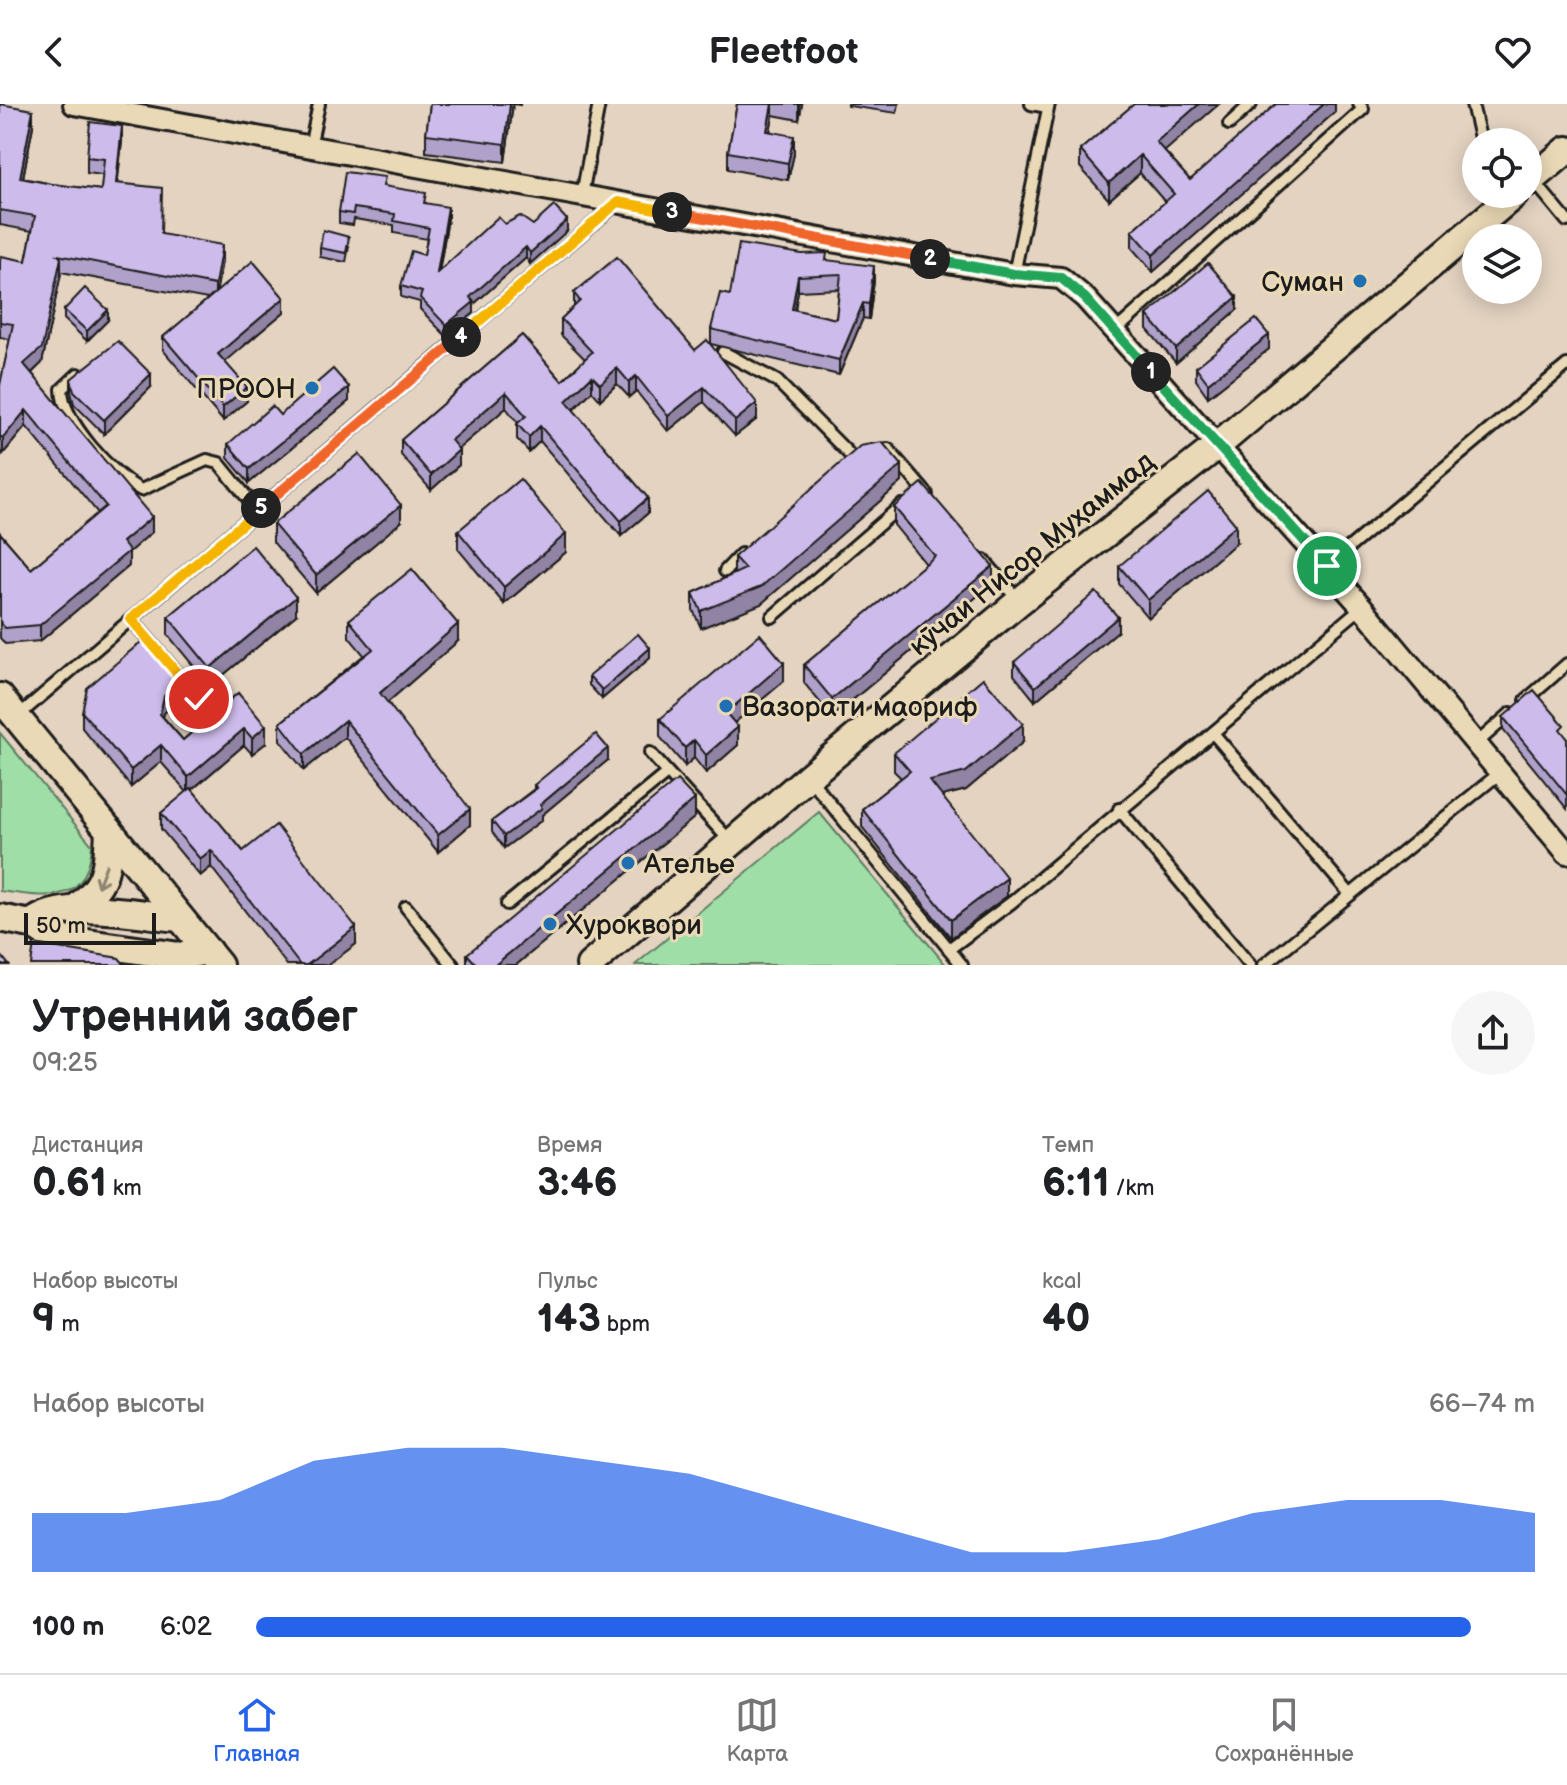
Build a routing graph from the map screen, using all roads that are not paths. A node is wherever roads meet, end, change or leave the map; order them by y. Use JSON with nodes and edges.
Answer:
{"nodes":[{"id":1,"x":74,"y":104,"type":"edge"},
{"id":2,"x":319,"y":104,"type":"edge"},
{"id":3,"x":599,"y":104,"type":"edge"},
{"id":4,"x":1031,"y":104,"type":"edge"},
{"id":5,"x":1251,"y":104,"type":"edge"},
{"id":6,"x":1359,"y":104,"type":"edge"},
{"id":7,"x":1472,"y":104,"type":"edge"},
{"id":8,"x":1049,"y":106,"type":"edge"},
{"id":9,"x":1229,"y":124,"type":"dead end"},
{"id":10,"x":1478,"y":128,"type":"edge"},
{"id":11,"x":310,"y":147,"type":"junction"},
{"id":12,"x":1567,"y":150,"type":"edge"},
{"id":13,"x":1542,"y":171,"type":"edge"},
{"id":14,"x":582,"y":195,"type":"junction"},
{"id":15,"x":618,"y":202,"type":"junction"},
{"id":16,"x":1542,"y":204,"type":"edge"},
{"id":17,"x":1498,"y":208,"type":"edge"},
{"id":18,"x":1567,"y":221,"type":"edge"},
{"id":19,"x":1014,"y":274,"type":"junction"},
{"id":20,"x":1114,"y":332,"type":"junction"},
{"id":21,"x":723,"y":352,"type":"dead end"},
{"id":22,"x":1567,"y":365,"type":"edge"},
{"id":23,"x":86,"y":367,"type":"edge"},
{"id":24,"x":1217,"y":446,"type":"junction"},
{"id":25,"x":852,"y":457,"type":"junction"},
{"id":26,"x":841,"y":466,"type":"edge"},
{"id":27,"x":922,"y":488,"type":"junction"},
{"id":28,"x":932,"y":499,"type":"edge"},
{"id":29,"x":258,"y":511,"type":"junction"},
{"id":30,"x":971,"y":545,"type":"edge"},
{"id":31,"x":750,"y":546,"type":"edge"},
{"id":32,"x":1327,"y":566,"type":"junction"},
{"id":33,"x":725,"y":571,"type":"dead end"},
{"id":34,"x":1020,"y":601,"type":"junction"},
{"id":35,"x":1362,"y":607,"type":"junction"},
{"id":36,"x":772,"y":617,"type":"dead end"},
{"id":37,"x":131,"y":619,"type":"junction"},
{"id":38,"x":1567,"y":664,"type":"edge"},
{"id":39,"x":199,"y":699,"type":"dead end"},
{"id":40,"x":8,"y":707,"type":"edge"},
{"id":41,"x":1213,"y":733,"type":"junction"},
{"id":42,"x":1477,"y":743,"type":"junction"},
{"id":43,"x":650,"y":753,"type":"dead end"},
{"id":44,"x":1502,"y":771,"type":"junction"},
{"id":45,"x":667,"y":773,"type":"junction"},
{"id":46,"x":808,"y":777,"type":"junction"},
{"id":47,"x":1119,"y":809,"type":"junction"},
{"id":48,"x":109,"y":830,"type":"junction"},
{"id":49,"x":732,"y":842,"type":"junction"},
{"id":50,"x":1567,"y":853,"type":"edge"},
{"id":51,"x":1350,"y":894,"type":"junction"},
{"id":52,"x":507,"y":904,"type":"dead end"},
{"id":53,"x":406,"y":907,"type":"dead end"},
{"id":54,"x":73,"y":910,"type":"junction"},
{"id":55,"x":0,"y":918,"type":"edge"},
{"id":56,"x":180,"y":918,"type":"junction"},
{"id":57,"x":31,"y":924,"type":"junction"},
{"id":58,"x":949,"y":949,"type":"junction"},
{"id":59,"x":214,"y":958,"type":"edge"},
{"id":60,"x":453,"y":965,"type":"edge"},
{"id":61,"x":590,"y":965,"type":"edge"},
{"id":62,"x":962,"y":965,"type":"edge"},
{"id":63,"x":1250,"y":965,"type":"edge"},
{"id":64,"x":1264,"y":965,"type":"edge"}],
"edges":[{"from":1,"to":11,"type":"street"},
{"from":2,"to":11,"type":"lane"},
{"from":3,"to":14,"type":"lane"},
{"from":4,"to":8,"type":"lane"},
{"from":5,"to":9,"type":"lane"},
{"from":6,"to":20,"type":"lane"},
{"from":7,"to":10,"type":"lane"},
{"from":8,"to":19,"type":"lane"},
{"from":11,"to":14,"type":"street"},
{"from":12,"to":13,"type":"street","name":"кӯчаи Нисор Муҳаммад"},
{"from":14,"to":15,"type":"street"},
{"from":15,"to":19,"type":"street"},
{"from":15,"to":29,"type":"lane"},
{"from":16,"to":18,"type":"lane"},
{"from":17,"to":24,"type":"street","name":"кӯчаи Нисор Муҳаммад"},
{"from":19,"to":20,"type":"street"},
{"from":20,"to":24,"type":"street"},
{"from":21,"to":25,"type":"lane"},
{"from":22,"to":32,"type":"lane"},
{"from":23,"to":29,"type":"lane"},
{"from":24,"to":32,"type":"street"},
{"from":24,"to":34,"type":"street","name":"кӯчаи Нисор Муҳаммад"},
{"from":25,"to":26,"type":"lane"},
{"from":25,"to":27,"type":"lane"},
{"from":27,"to":28,"type":"lane"},
{"from":27,"to":36,"type":"lane"},
{"from":29,"to":37,"type":"lane"},
{"from":30,"to":34,"type":"lane"},
{"from":31,"to":33,"type":"lane"},
{"from":32,"to":35,"type":"street"},
{"from":34,"to":46,"type":"street","name":"кӯчаи Нисор Муҳаммад"},
{"from":35,"to":41,"type":"lane"},
{"from":35,"to":42,"type":"street"},
{"from":37,"to":39,"type":"lane"},
{"from":37,"to":40,"type":"lane"},
{"from":38,"to":42,"type":"lane"},
{"from":40,"to":48,"type":"street"},
{"from":41,"to":47,"type":"lane"},
{"from":41,"to":51,"type":"lane"},
{"from":42,"to":44,"type":"street"},
{"from":43,"to":45,"type":"lane"},
{"from":44,"to":50,"type":"street"},
{"from":44,"to":51,"type":"lane"},
{"from":45,"to":49,"type":"lane"},
{"from":45,"to":52,"type":"lane"},
{"from":46,"to":49,"type":"street","name":"кӯчаи Нисор Муҳаммад"},
{"from":46,"to":58,"type":"lane"},
{"from":47,"to":58,"type":"lane"},
{"from":47,"to":63,"type":"lane"},
{"from":48,"to":54,"type":"street","one_way":true},
{"from":48,"to":56,"type":"street"},
{"from":49,"to":61,"type":"street","name":"кӯчаи Нисор Муҳаммад"},
{"from":51,"to":64,"type":"lane"},
{"from":53,"to":60,"type":"lane"},
{"from":54,"to":56,"type":"street"},
{"from":54,"to":57,"type":"street"},
{"from":55,"to":57,"type":"street"},
{"from":56,"to":59,"type":"street"},
{"from":57,"to":59,"type":"street"},
{"from":58,"to":62,"type":"lane"}]}
